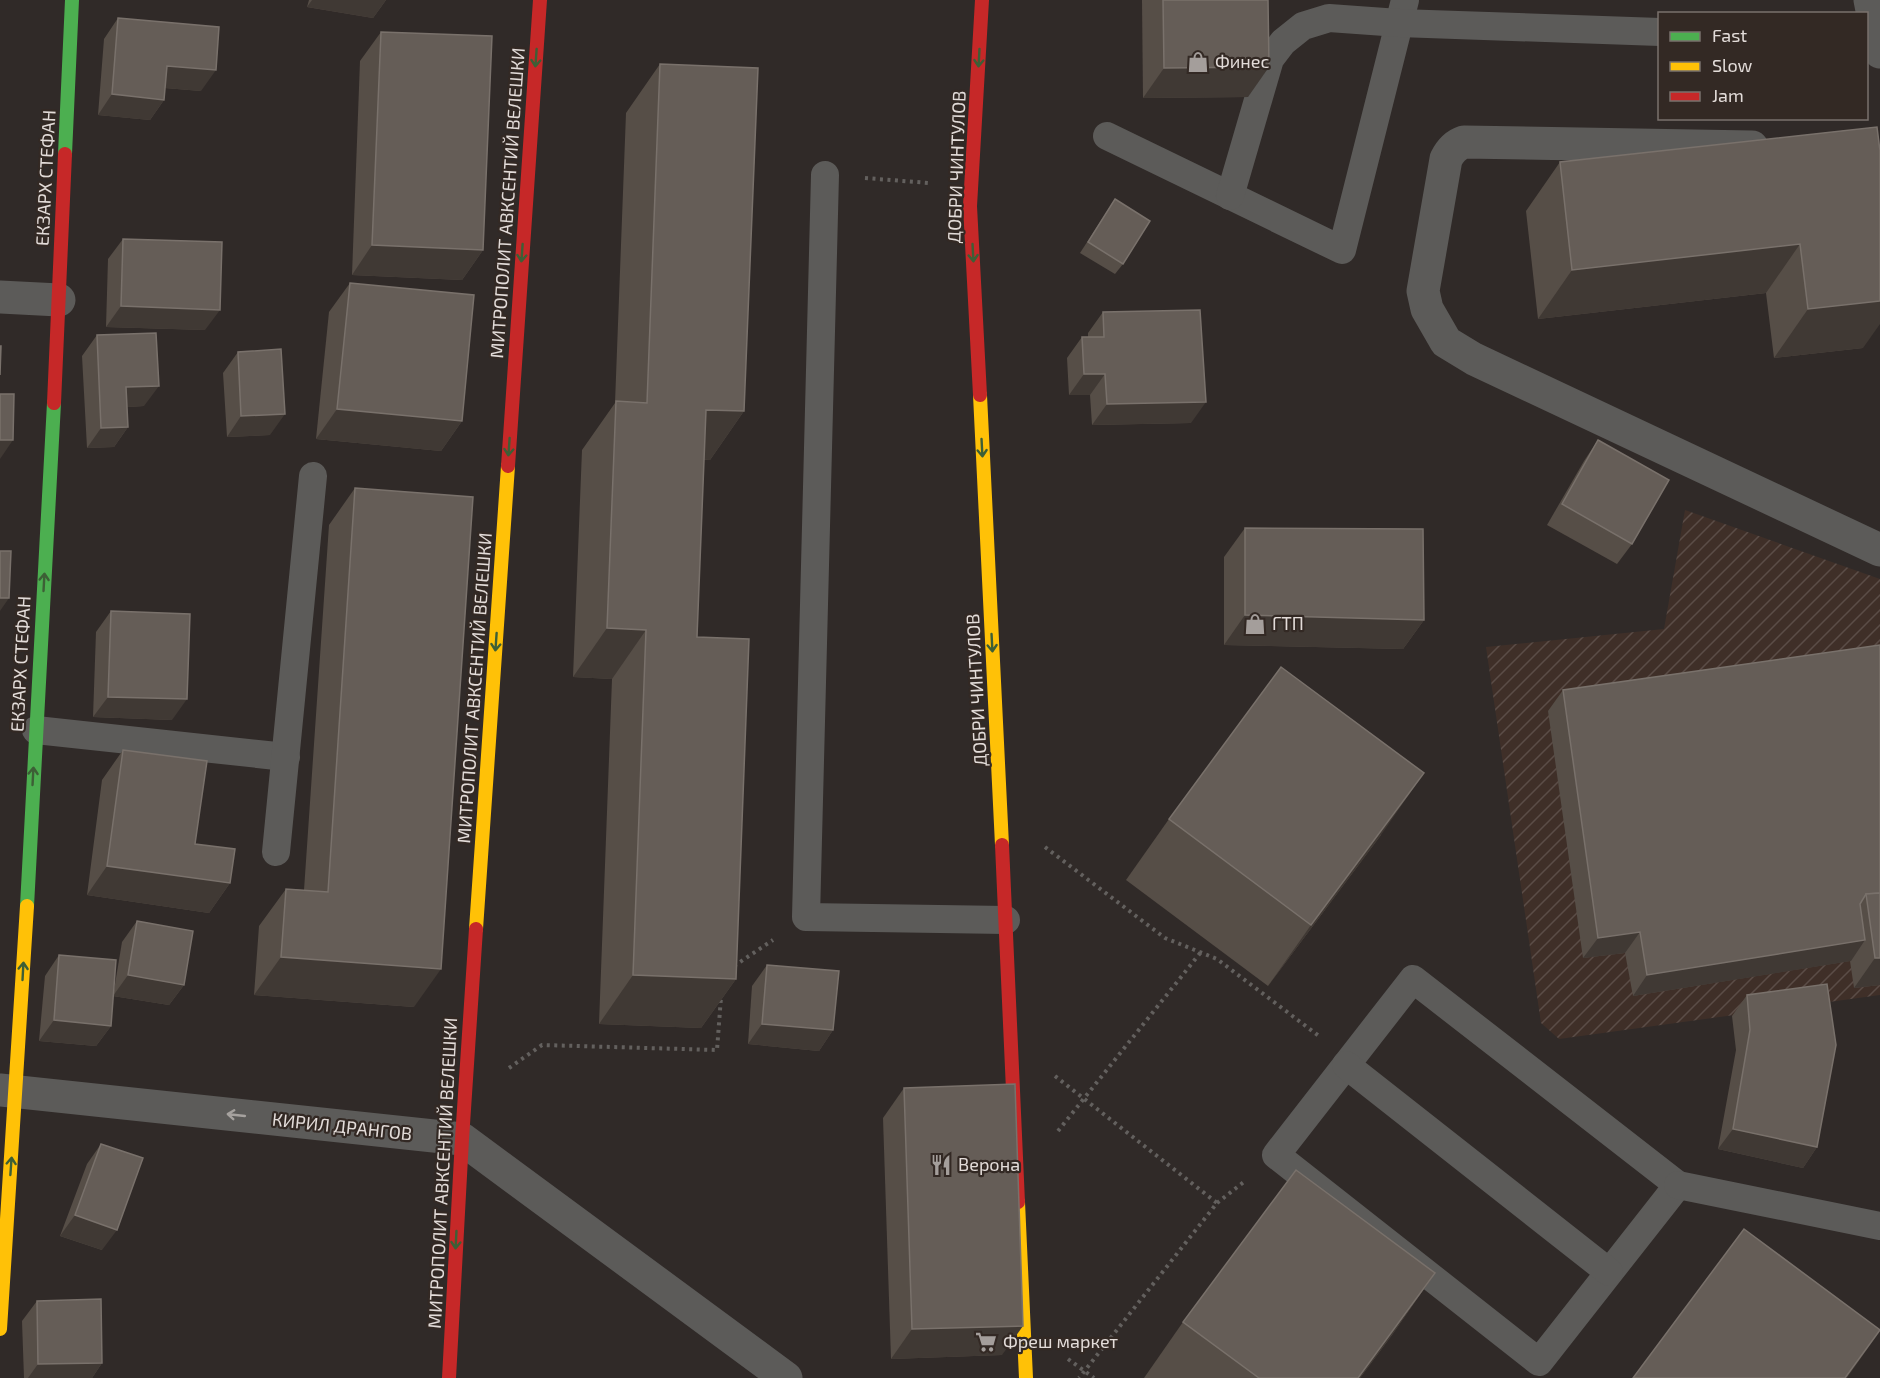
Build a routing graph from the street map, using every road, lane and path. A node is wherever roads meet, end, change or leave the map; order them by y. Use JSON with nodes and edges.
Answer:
{"nodes":[{"id":1,"x":72,"y":0,"type":"edge"},
{"id":2,"x":540,"y":0,"type":"edge"},
{"id":3,"x":982,"y":0,"type":"edge"},
{"id":4,"x":1870,"y":0,"type":"edge"},
{"id":5,"x":1402,"y":11,"type":"edge"},
{"id":6,"x":1658,"y":32,"type":"edge"},
{"id":7,"x":1880,"y":52,"type":"edge"},
{"id":8,"x":1107,"y":136,"type":"dead end"},
{"id":9,"x":1785,"y":147,"type":"edge"},
{"id":10,"x":825,"y":175,"type":"joint"},
{"id":11,"x":972,"y":186,"type":"junction"},
{"id":12,"x":1230,"y":196,"type":"junction"},
{"id":13,"x":0,"y":297,"type":"edge"},
{"id":14,"x":59,"y":300,"type":"junction"},
{"id":15,"x":313,"y":476,"type":"dead end"},
{"id":16,"x":1880,"y":550,"type":"edge"},
{"id":17,"x":36,"y":730,"type":"junction"},
{"id":18,"x":286,"y":757,"type":"junction"},
{"id":19,"x":1001,"y":814,"type":"junction"},
{"id":20,"x":276,"y":852,"type":"dead end"},
{"id":21,"x":806,"y":917,"type":"junction"},
{"id":22,"x":1006,"y":920,"type":"junction"},
{"id":23,"x":1201,"y":952,"type":"junction"},
{"id":24,"x":732,"y":968,"type":"edge"},
{"id":25,"x":721,"y":996,"type":"edge"},
{"id":26,"x":1012,"y":1042,"type":"junction"},
{"id":27,"x":1348,"y":1063,"type":"junction"},
{"id":28,"x":8,"y":1090,"type":"edge"},
{"id":29,"x":465,"y":1099,"type":"junction"},
{"id":30,"x":1085,"y":1099,"type":"junction"},
{"id":31,"x":462,"y":1139,"type":"junction"},
{"id":32,"x":1018,"y":1181,"type":"junction"},
{"id":33,"x":1678,"y":1185,"type":"junction"},
{"id":34,"x":1880,"y":1226,"type":"edge"},
{"id":35,"x":1609,"y":1272,"type":"junction"},
{"id":36,"x":0,"y":1329,"type":"edge"},
{"id":37,"x":449,"y":1378,"type":"edge"},
{"id":38,"x":786,"y":1378,"type":"edge"},
{"id":39,"x":1026,"y":1378,"type":"edge"},
{"id":40,"x":1080,"y":1378,"type":"edge"}],
"edges":[{"from":1,"to":14,"type":"street","name":"ЕКЗАРХ СТЕФАН"},
{"from":2,"to":29,"type":"street","name":"МИТРОПОЛИТ АВКСЕНТИЙ ВЕЛЕШКИ","one_way":true},
{"from":3,"to":11,"type":"street","name":"ДОБРИ ЧИНТУЛОВ","one_way":true},
{"from":4,"to":7,"type":"street"},
{"from":5,"to":6,"type":"lane"},
{"from":5,"to":12,"type":"lane"},
{"from":5,"to":12,"type":"lane"},
{"from":8,"to":12,"type":"lane"},
{"from":9,"to":16,"type":"street"},
{"from":10,"to":11,"type":"path"},
{"from":10,"to":21,"type":"lane"},
{"from":11,"to":19,"type":"street","name":"ДОБРИ ЧИНТУЛОВ","one_way":true},
{"from":13,"to":14,"type":"street"},
{"from":17,"to":14,"type":"street","name":"ЕКЗАРХ СТЕФАН","one_way":true},
{"from":15,"to":18,"type":"lane"},
{"from":17,"to":18,"type":"lane"},
{"from":28,"to":17,"type":"street","name":"ЕКЗАРХ СТЕФАН","one_way":true},
{"from":18,"to":20,"type":"lane"},
{"from":19,"to":22,"type":"street","name":"ДОБРИ ЧИНТУЛОВ"},
{"from":19,"to":23,"type":"path"},
{"from":21,"to":22,"type":"lane"},
{"from":21,"to":24,"type":"path"},
{"from":22,"to":26,"type":"street","name":"ДОБРИ ЧИНТУЛОВ"},
{"from":23,"to":27,"type":"path"},
{"from":23,"to":30,"type":"path"},
{"from":25,"to":29,"type":"path"},
{"from":26,"to":30,"type":"path"},
{"from":26,"to":32,"type":"street","name":"ДОБРИ ЧИНТУЛОВ"},
{"from":27,"to":33,"type":"lane"},
{"from":27,"to":35,"type":"lane"},
{"from":27,"to":35,"type":"lane"},
{"from":31,"to":28,"type":"street","name":"КИРИЛ ДРАНГОВ","one_way":true},
{"from":36,"to":28,"type":"street","name":"ЕКЗАРХ СТЕФАН","one_way":true},
{"from":29,"to":31,"type":"street","name":"МИТРОПОЛИТ АВКСЕНТИЙ ВЕЛЕШКИ"},
{"from":30,"to":32,"type":"path"},
{"from":30,"to":40,"type":"path"},
{"from":31,"to":37,"type":"street","name":"МИТРОПОЛИТ АВКСЕНТИЙ ВЕЛЕШКИ","one_way":true},
{"from":31,"to":38,"type":"street"},
{"from":32,"to":39,"type":"street","name":"ДОБРИ ЧИНТУЛОВ"},
{"from":33,"to":34,"type":"lane"},
{"from":33,"to":35,"type":"lane"}]}
